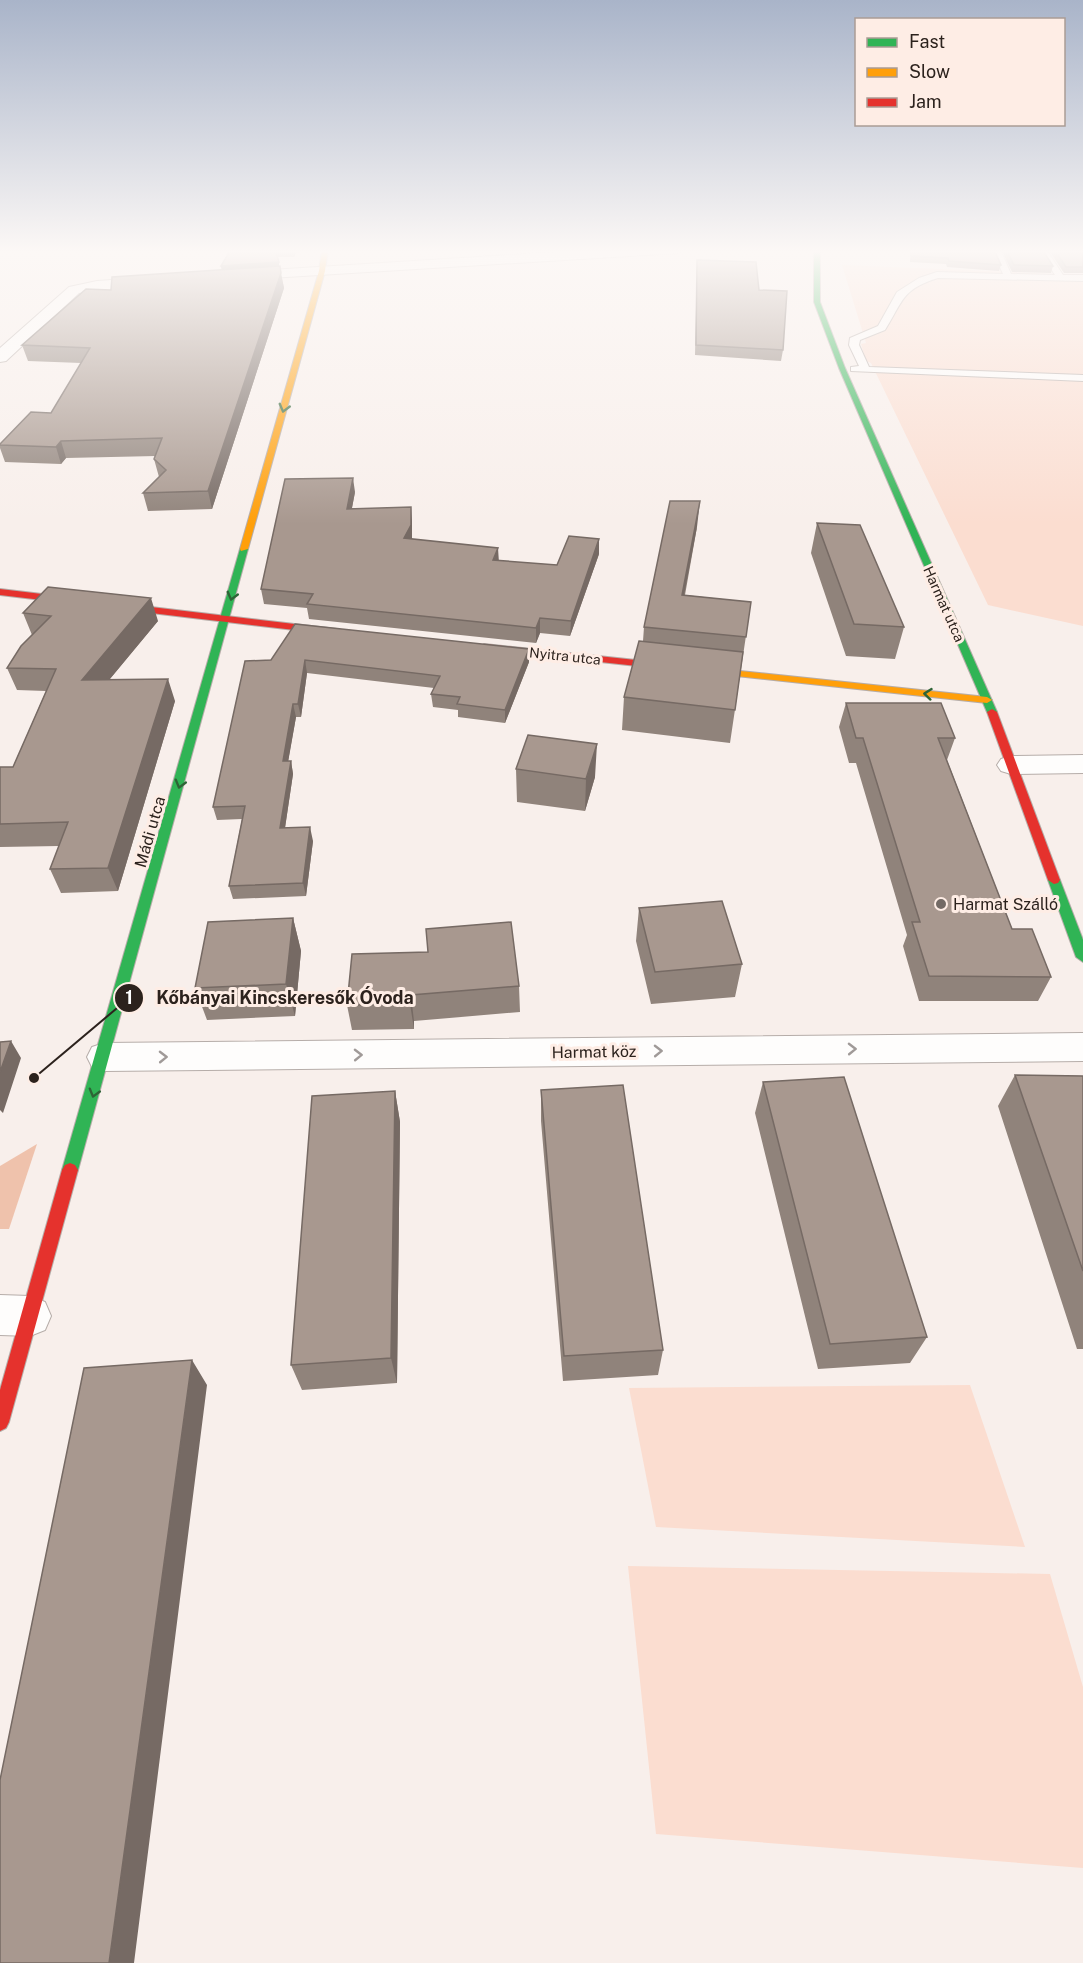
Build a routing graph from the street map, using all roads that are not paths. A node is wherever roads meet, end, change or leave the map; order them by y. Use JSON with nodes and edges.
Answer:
{"nodes":[{"id":1,"x":18,"y":341,"type":"edge"},
{"id":2,"x":303,"y":341,"type":"edge"},
{"id":3,"x":831,"y":341,"type":"edge"},
{"id":4,"x":855,"y":341,"type":"edge"},
{"id":5,"x":0,"y":357,"type":"edge"},
{"id":6,"x":842,"y":369,"type":"junction"},
{"id":7,"x":866,"y":370,"type":"junction"},
{"id":8,"x":1083,"y":378,"type":"edge"},
{"id":9,"x":0,"y":592,"type":"edge"},
{"id":10,"x":226,"y":620,"type":"junction"},
{"id":11,"x":356,"y":634,"type":"edge"},
{"id":12,"x":475,"y":646,"type":"edge"},
{"id":13,"x":987,"y":700,"type":"junction"},
{"id":14,"x":1083,"y":764,"type":"edge"},
{"id":15,"x":1011,"y":765,"type":"junction"},
{"id":16,"x":1083,"y":957,"type":"edge"},
{"id":17,"x":1083,"y":1047,"type":"edge"},
{"id":18,"x":104,"y":1057,"type":"junction"},
{"id":19,"x":15,"y":1315,"type":"edge"},
{"id":20,"x":0,"y":1422,"type":"edge"}],
"edges":[{"from":1,"to":5,"type":"street"},
{"from":2,"to":10,"type":"street","name":"Mádi utca","one_way":true},
{"from":3,"to":6,"type":"street","name":"Harmat utca"},
{"from":4,"to":7,"type":"lane"},
{"from":6,"to":7,"type":"lane"},
{"from":6,"to":13,"type":"street","name":"Harmat utca"},
{"from":7,"to":8,"type":"lane"},
{"from":9,"to":10,"type":"street"},
{"from":10,"to":11,"type":"street"},
{"from":10,"to":18,"type":"street","name":"Mádi utca","one_way":true},
{"from":13,"to":12,"type":"street","name":"Nyitra utca","one_way":true},
{"from":13,"to":15,"type":"street","name":"Harmat utca"},
{"from":14,"to":15,"type":"street"},
{"from":15,"to":16,"type":"street","name":"Harmat utca"},
{"from":18,"to":17,"type":"street","name":"Harmat köz","one_way":true},
{"from":18,"to":19,"type":"street","name":"Mádi utca","one_way":true},
{"from":19,"to":20,"type":"street","name":"Mádi utca"}]}
